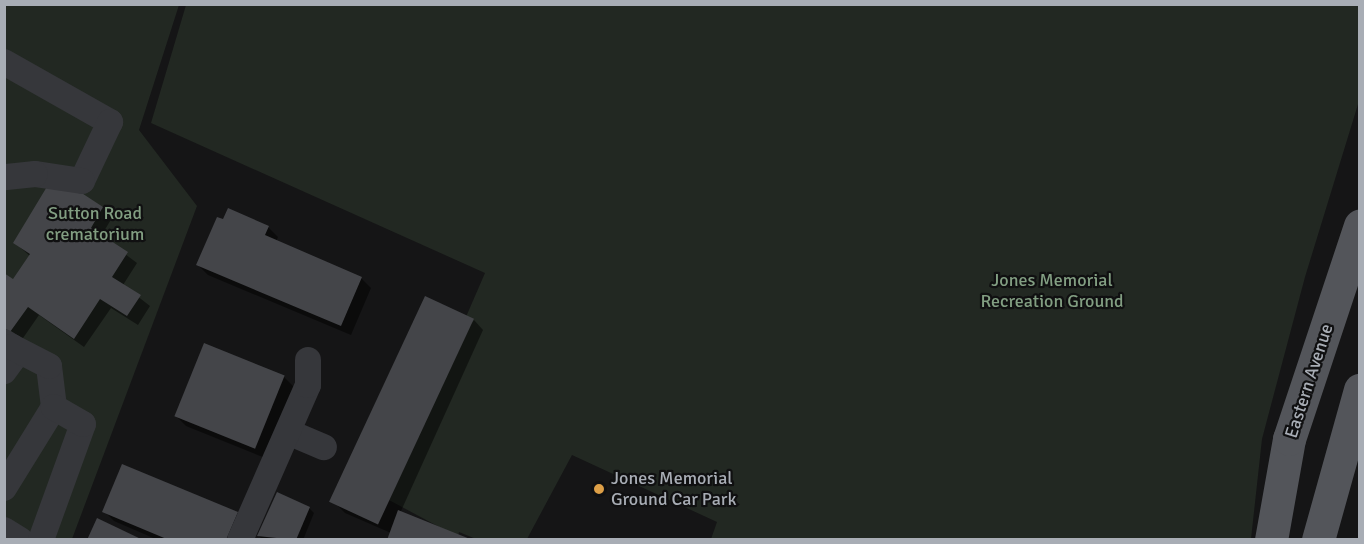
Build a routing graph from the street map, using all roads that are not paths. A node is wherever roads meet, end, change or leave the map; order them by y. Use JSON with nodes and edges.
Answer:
{"nodes":[{"id":1,"x":4,"y":62,"type":"edge"},
{"id":2,"x":4,"y":177,"type":"edge"},
{"id":3,"x":1359,"y":230,"type":"edge"},
{"id":4,"x":7,"y":354,"type":"edge"},
{"id":5,"x":308,"y":360,"type":"dead end"},
{"id":6,"x":1359,"y":390,"type":"edge"},
{"id":7,"x":54,"y":407,"type":"junction"},
{"id":8,"x":288,"y":432,"type":"junction"},
{"id":9,"x":324,"y":447,"type":"dead end"},
{"id":10,"x":4,"y":488,"type":"edge"},
{"id":11,"x":4,"y":530,"type":"edge"},
{"id":12,"x":20,"y":540,"type":"edge"},
{"id":13,"x":41,"y":540,"type":"edge"},
{"id":14,"x":240,"y":540,"type":"edge"},
{"id":15,"x":1271,"y":540,"type":"edge"},
{"id":16,"x":1317,"y":540,"type":"edge"}],
"edges":[{"from":1,"to":2,"type":"lane"},
{"from":3,"to":15,"type":"main road","name":"Eastern Avenue"},
{"from":4,"to":7,"type":"lane"},
{"from":5,"to":8,"type":"lane"},
{"from":6,"to":16,"type":"main road"},
{"from":7,"to":10,"type":"lane"},
{"from":7,"to":13,"type":"lane"},
{"from":8,"to":9,"type":"lane"},
{"from":8,"to":14,"type":"lane"},
{"from":11,"to":12,"type":"lane"}]}
